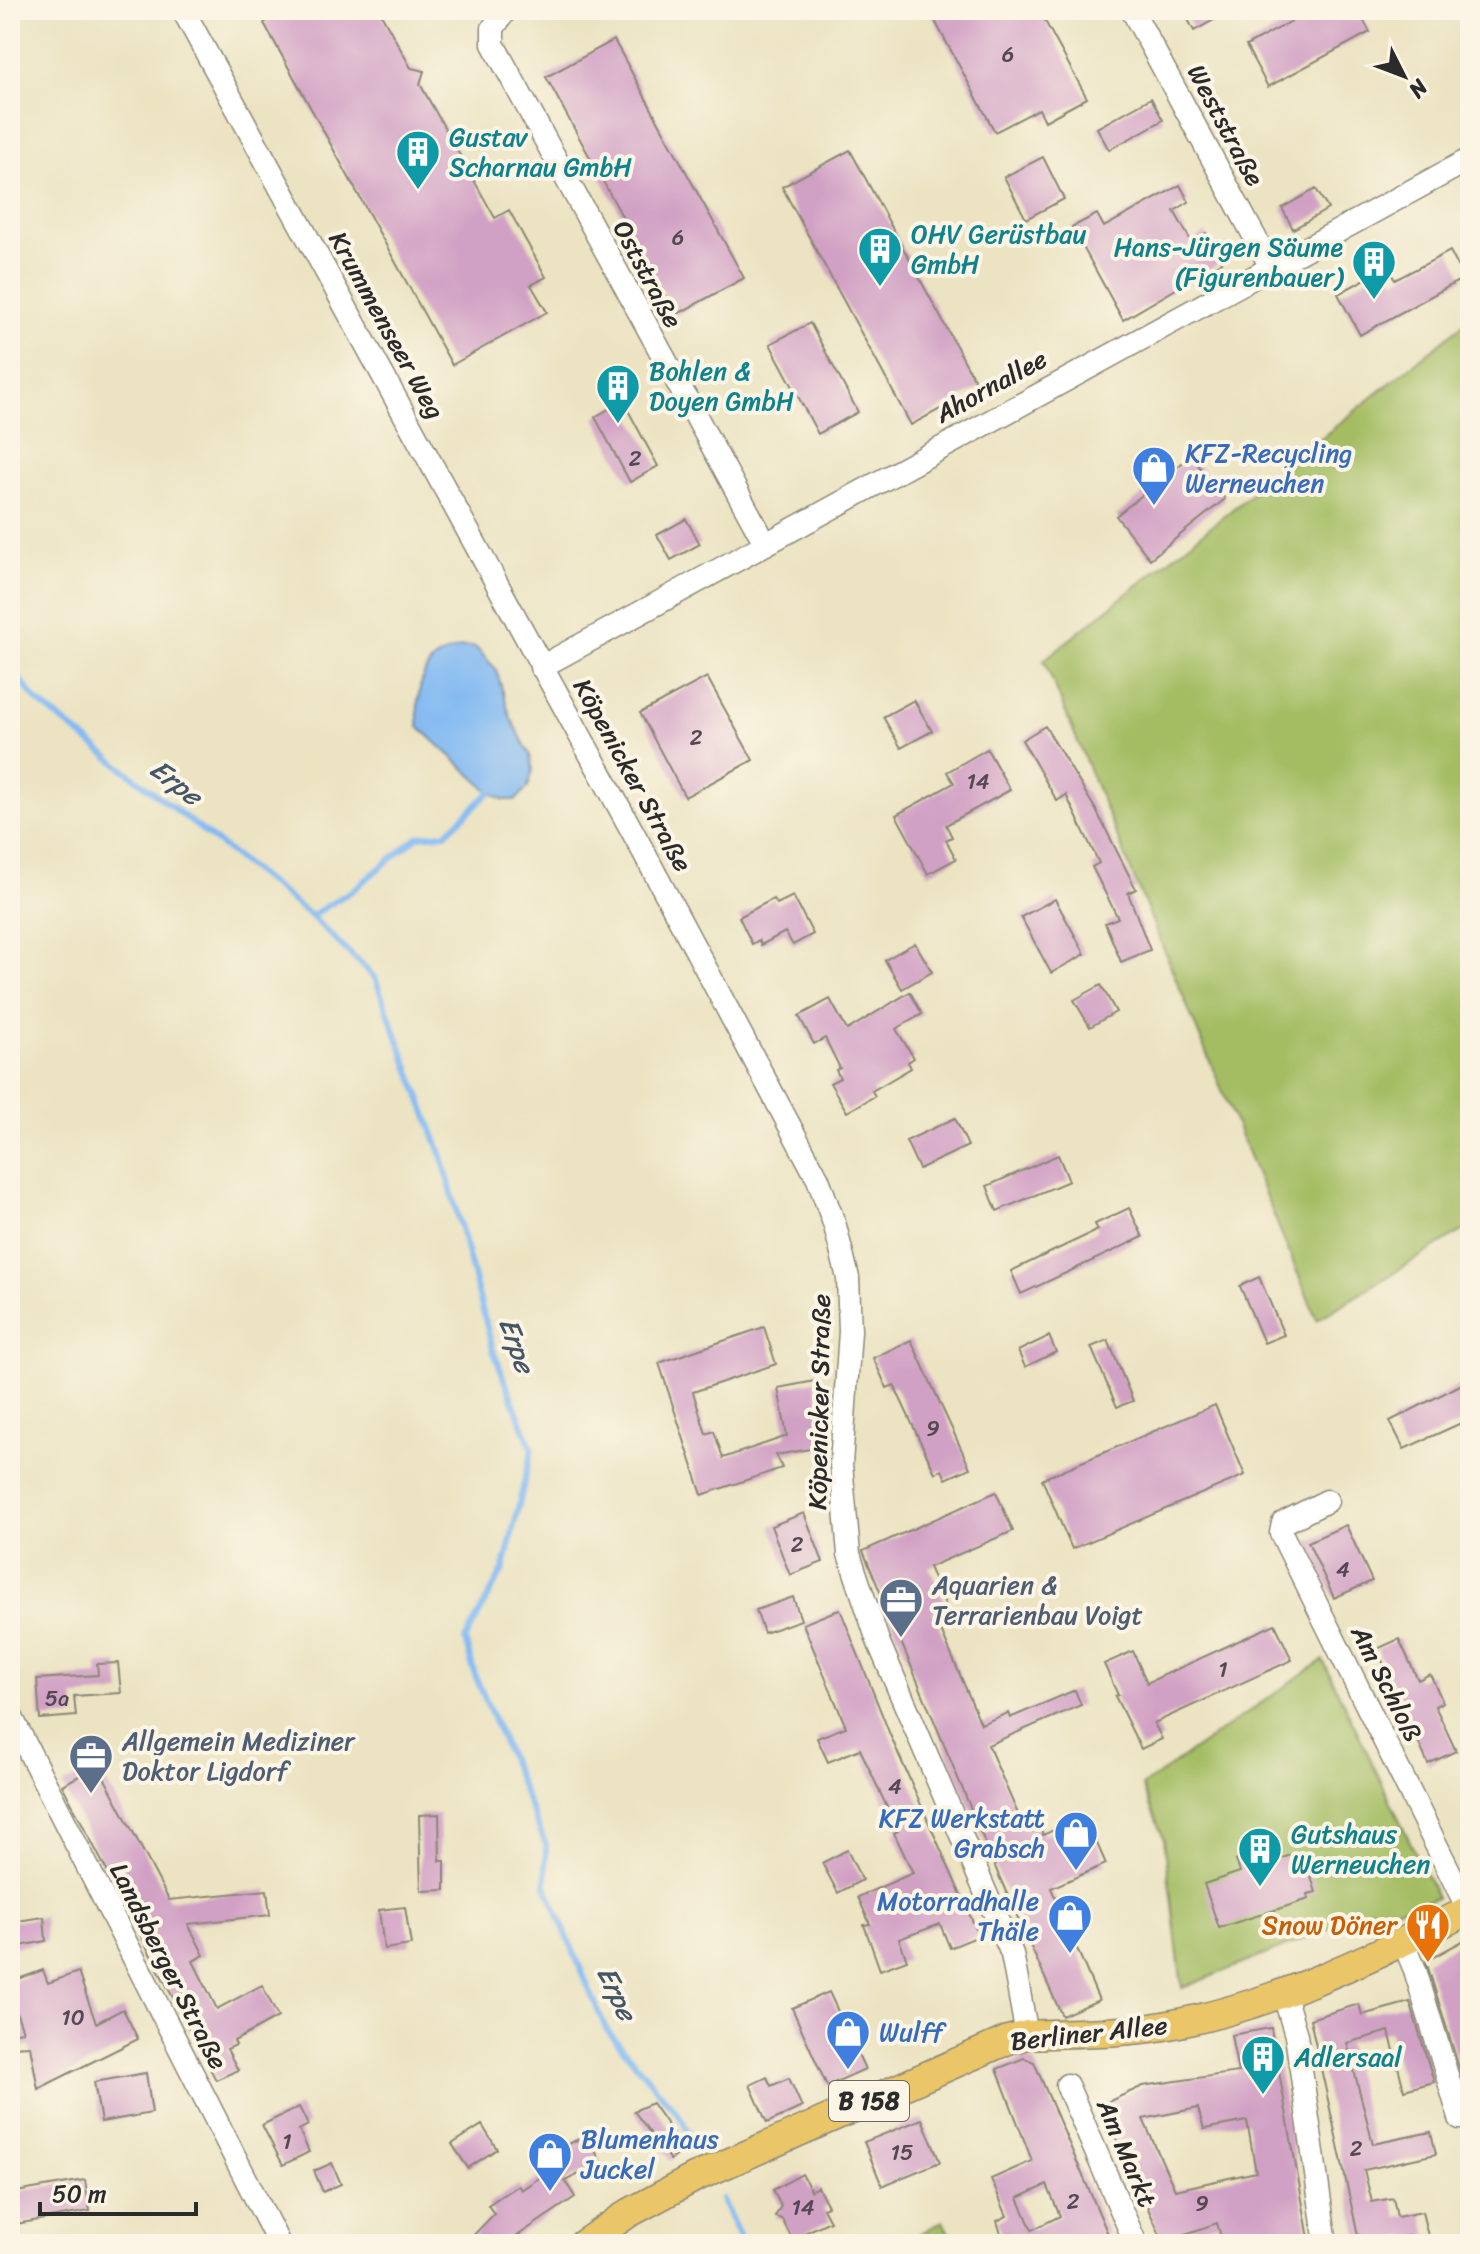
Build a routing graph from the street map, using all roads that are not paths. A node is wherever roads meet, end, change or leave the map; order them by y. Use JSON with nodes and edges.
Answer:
{"nodes":[{"id":1,"x":183,"y":10,"type":"edge"},
{"id":2,"x":1132,"y":10,"type":"edge"},
{"id":3,"x":500,"y":19,"type":"edge"},
{"id":4,"x":1470,"y":159,"type":"edge"},
{"id":5,"x":1271,"y":267,"type":"junction"},
{"id":6,"x":765,"y":543,"type":"junction"},
{"id":7,"x":541,"y":667,"type":"junction"},
{"id":8,"x":1327,"y":1501,"type":"dead end"},
{"id":9,"x":10,"y":1714,"type":"edge"},
{"id":10,"x":1470,"y":1910,"type":"edge"},
{"id":11,"x":1403,"y":1941,"type":"junction"},
{"id":12,"x":1284,"y":1995,"type":"junction"},
{"id":13,"x":1027,"y":2035,"type":"junction"},
{"id":14,"x":1067,"y":2085,"type":"dead end"},
{"id":15,"x":1460,"y":2118,"type":"dead end"},
{"id":16,"x":279,"y":2244,"type":"edge"},
{"id":17,"x":583,"y":2244,"type":"edge"},
{"id":18,"x":1136,"y":2244,"type":"edge"},
{"id":19,"x":1326,"y":2244,"type":"edge"}],
"edges":[{"from":1,"to":7,"type":"street","name":"Krummenseer Weg"},
{"from":2,"to":5,"type":"street","name":"Weststraße"},
{"from":3,"to":6,"type":"street","name":"Oststraße"},
{"from":4,"to":5,"type":"street","name":"Ahornallee"},
{"from":5,"to":6,"type":"street","name":"Ahornallee"},
{"from":6,"to":7,"type":"street","name":"Ahornallee"},
{"from":7,"to":13,"type":"street","name":"Köpenicker Straße"},
{"from":8,"to":10,"type":"street","name":"Am Schloß"},
{"from":9,"to":16,"type":"street","name":"Landsberger Straße"},
{"from":10,"to":11,"type":"main road","name":"Berliner Allee","number":"B 158"},
{"from":11,"to":12,"type":"main road","name":"Berliner Allee","number":"B 158"},
{"from":11,"to":15,"type":"street"},
{"from":12,"to":13,"type":"main road","name":"Berliner Allee","number":"B 158"},
{"from":12,"to":19,"type":"street"},
{"from":13,"to":17,"type":"main road","name":"Berliner Allee","number":"B 158"},
{"from":14,"to":18,"type":"street","name":"Am Markt"}]}
